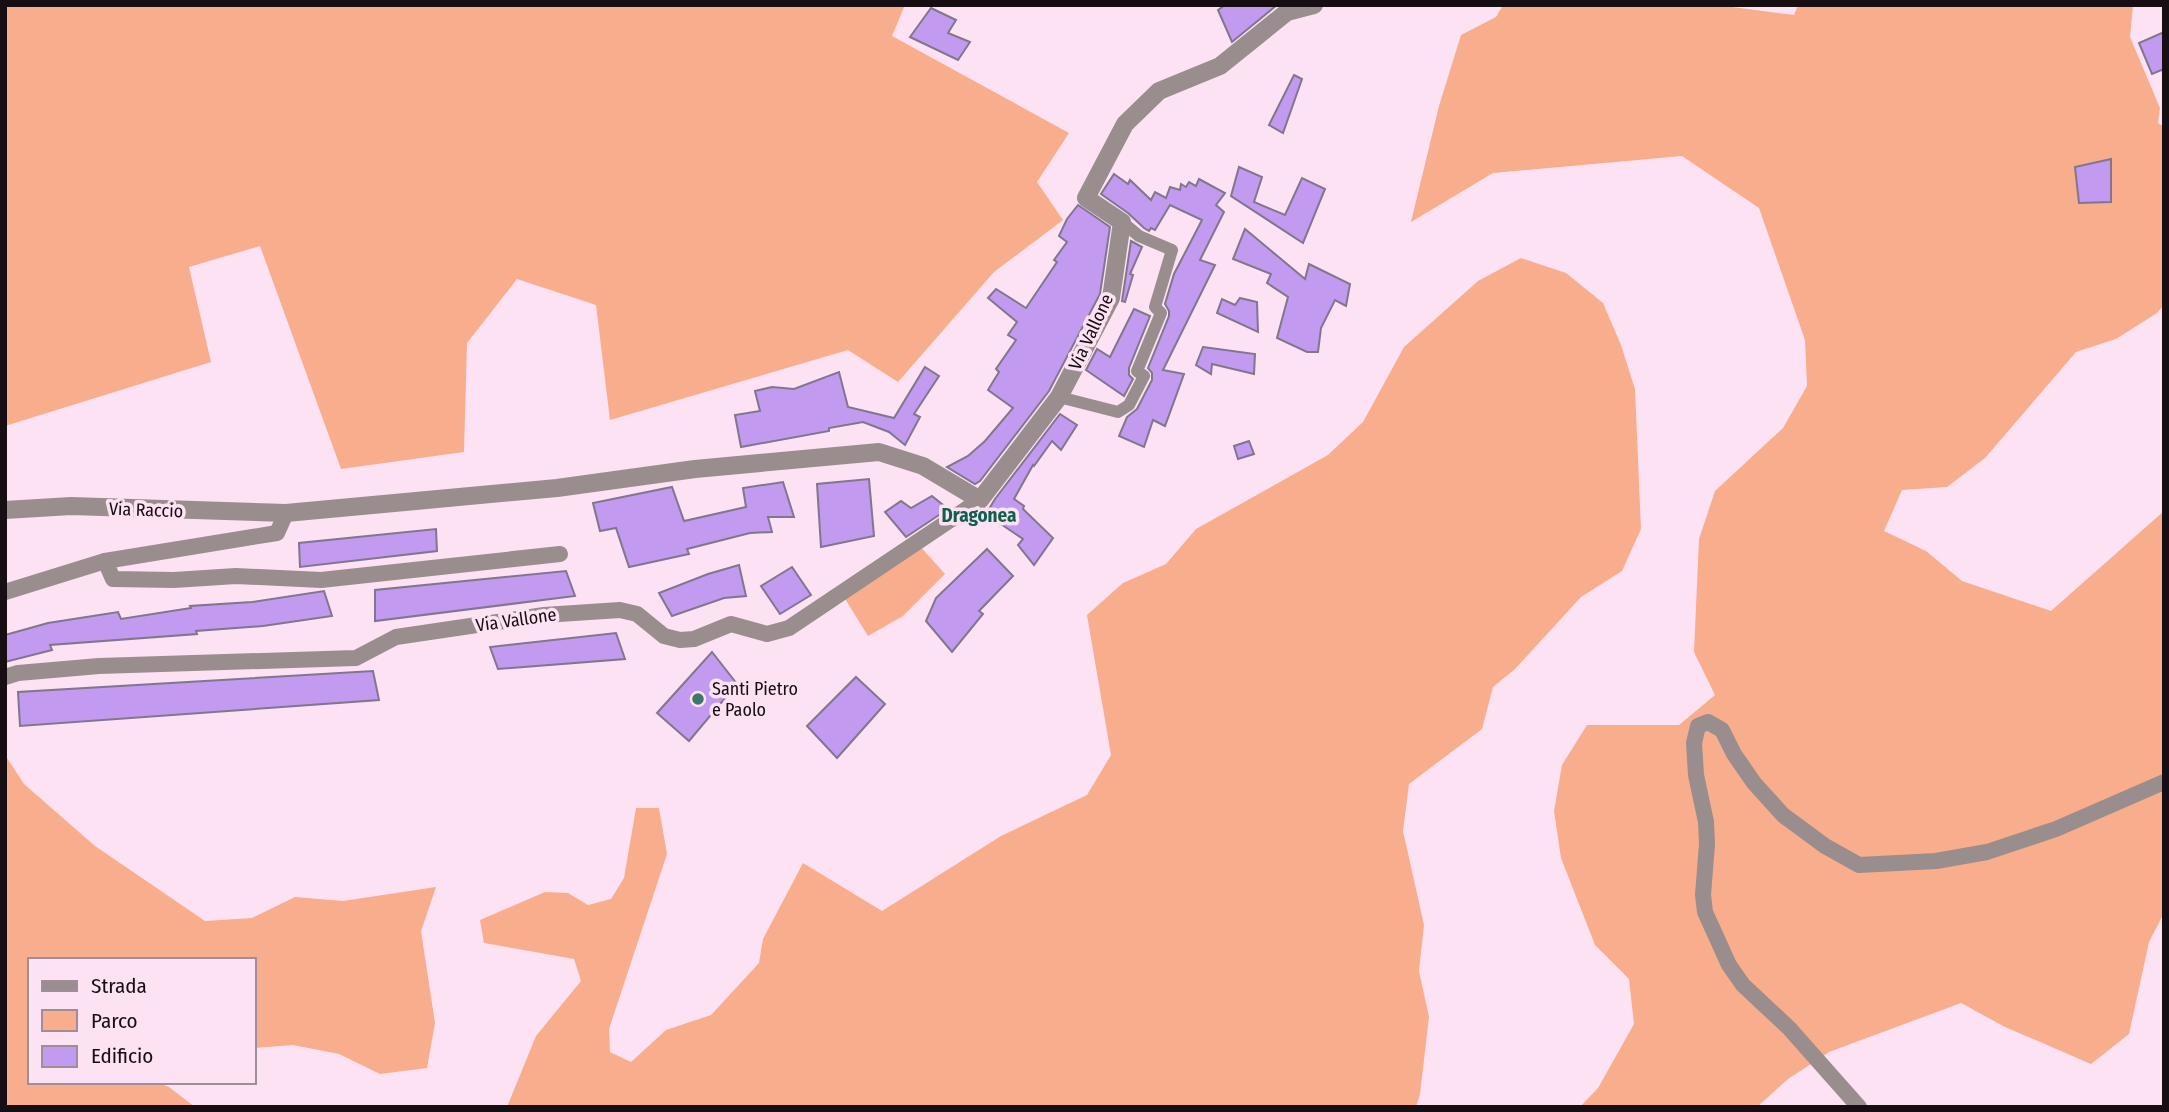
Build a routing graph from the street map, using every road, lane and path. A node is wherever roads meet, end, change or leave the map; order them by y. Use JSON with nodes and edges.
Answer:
{"nodes":[{"id":1,"x":1314,"y":5,"type":"edge"},
{"id":2,"x":1288,"y":9,"type":"edge"},
{"id":3,"x":1122,"y":222,"type":"junction"},
{"id":4,"x":1059,"y":397,"type":"junction"},
{"id":5,"x":980,"y":500,"type":"junction"},
{"id":6,"x":5,"y":510,"type":"edge"},
{"id":7,"x":286,"y":513,"type":"junction"},
{"id":8,"x":561,"y":554,"type":"dead end"},
{"id":9,"x":105,"y":561,"type":"junction"},
{"id":10,"x":5,"y":592,"type":"edge"},
{"id":11,"x":5,"y":677,"type":"edge"},
{"id":12,"x":2164,"y":782,"type":"edge"},
{"id":13,"x":1859,"y":1107,"type":"edge"}],
"edges":[{"from":1,"to":2,"type":"street"},
{"from":2,"to":3,"type":"street"},
{"from":3,"to":4,"type":"street","name":"Via Vallone"},
{"from":3,"to":4,"type":"street"},
{"from":4,"to":5,"type":"street","name":"Via Vallone"},
{"from":5,"to":7,"type":"street"},
{"from":5,"to":11,"type":"street","name":"Via Vallone"},
{"from":6,"to":7,"type":"street","name":"Via Raccio"},
{"from":7,"to":9,"type":"street"},
{"from":8,"to":9,"type":"street"},
{"from":9,"to":10,"type":"street"},
{"from":12,"to":13,"type":"street"}]}
